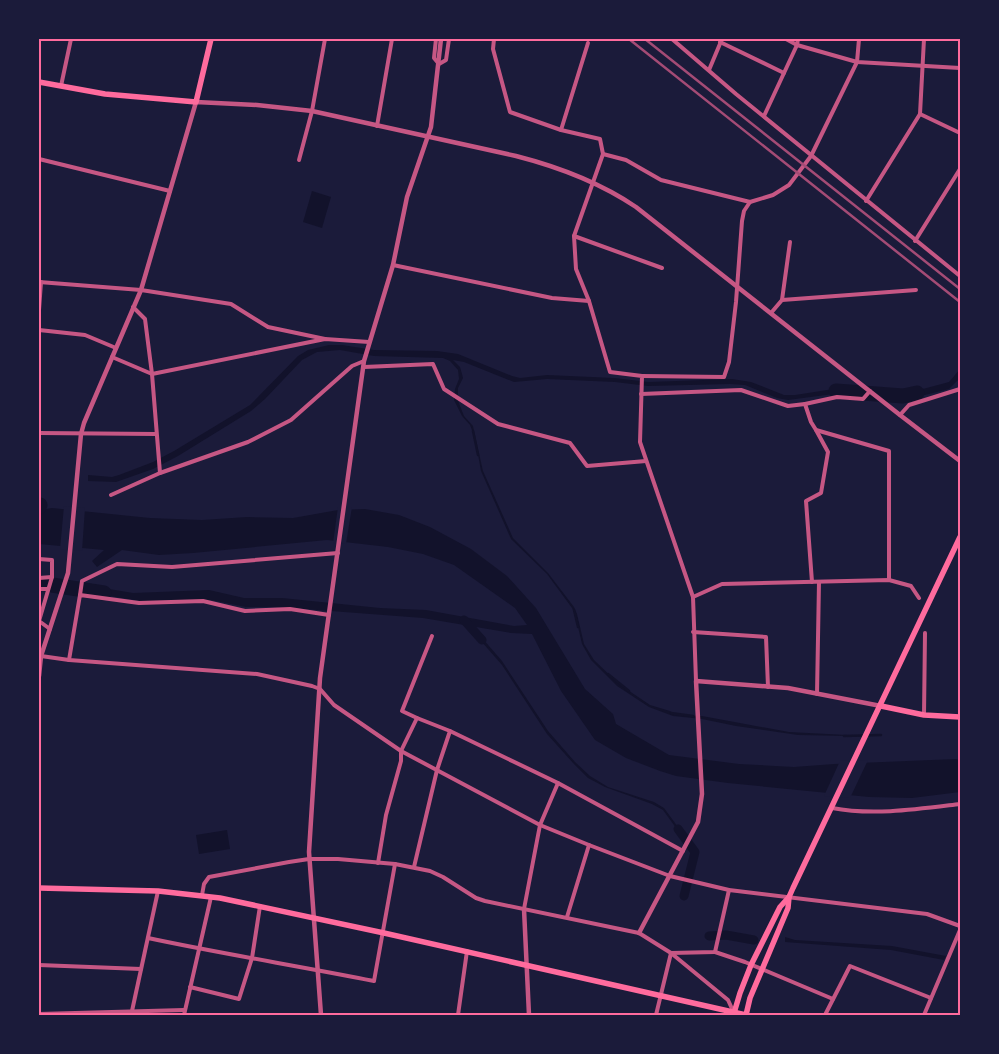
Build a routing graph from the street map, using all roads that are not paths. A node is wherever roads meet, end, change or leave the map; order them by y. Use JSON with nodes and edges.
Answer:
{"nodes":[{"id":1,"x":71,"y":39,"type":"edge"},
{"id":2,"x":211,"y":39,"type":"edge"},
{"id":3,"x":325,"y":39,"type":"edge"},
{"id":4,"x":392,"y":39,"type":"edge"},
{"id":5,"x":436,"y":39,"type":"edge"},
{"id":6,"x":441,"y":39,"type":"edge"},
{"id":7,"x":449,"y":39,"type":"edge"},
{"id":8,"x":494,"y":39,"type":"edge"},
{"id":9,"x":672,"y":39,"type":"edge"},
{"id":10,"x":786,"y":39,"type":"edge"},
{"id":11,"x":798,"y":39,"type":"edge"},
{"id":12,"x":859,"y":39,"type":"edge"},
{"id":13,"x":924,"y":39,"type":"edge"},
{"id":14,"x":721,"y":40,"type":"edge"},
{"id":15,"x":588,"y":43,"type":"dead end"},
{"id":16,"x":797,"y":44,"type":"junction"},
{"id":17,"x":857,"y":62,"type":"junction"},
{"id":18,"x":439,"y":64,"type":"junction"},
{"id":19,"x":922,"y":66,"type":"junction"},
{"id":20,"x":960,"y":68,"type":"edge"},
{"id":21,"x":709,"y":70,"type":"junction"},
{"id":22,"x":784,"y":73,"type":"junction"},
{"id":23,"x":39,"y":82,"type":"edge"},
{"id":24,"x":61,"y":86,"type":"junction"},
{"id":25,"x":196,"y":102,"type":"junction"},
{"id":26,"x":312,"y":111,"type":"junction"},
{"id":27,"x":920,"y":114,"type":"junction"},
{"id":28,"x":764,"y":116,"type":"junction"},
{"id":29,"x":377,"y":126,"type":"junction"},
{"id":30,"x":561,"y":130,"type":"junction"},
{"id":31,"x":960,"y":133,"type":"edge"},
{"id":32,"x":429,"y":137,"type":"junction"},
{"id":33,"x":603,"y":154,"type":"junction"},
{"id":34,"x":811,"y":156,"type":"junction"},
{"id":35,"x":39,"y":159,"type":"edge"},
{"id":36,"x":299,"y":160,"type":"dead end"},
{"id":37,"x":960,"y":169,"type":"edge"},
{"id":38,"x":592,"y":182,"type":"junction"},
{"id":39,"x":170,"y":191,"type":"junction"},
{"id":40,"x":866,"y":201,"type":"junction"},
{"id":41,"x":750,"y":202,"type":"junction"},
{"id":42,"x":574,"y":236,"type":"junction"},
{"id":43,"x":915,"y":241,"type":"junction"},
{"id":44,"x":790,"y":242,"type":"dead end"},
{"id":45,"x":393,"y":265,"type":"junction"},
{"id":46,"x":662,"y":268,"type":"dead end"},
{"id":47,"x":960,"y":276,"type":"edge"},
{"id":48,"x":40,"y":282,"type":"edge"},
{"id":49,"x":736,"y":286,"type":"junction"},
{"id":50,"x":140,"y":290,"type":"junction"},
{"id":51,"x":916,"y":290,"type":"dead end"},
{"id":52,"x":782,"y":300,"type":"junction"},
{"id":53,"x":589,"y":302,"type":"junction"},
{"id":54,"x":133,"y":307,"type":"junction"},
{"id":55,"x":39,"y":310,"type":"edge"},
{"id":56,"x":771,"y":313,"type":"junction"},
{"id":57,"x":39,"y":330,"type":"edge"},
{"id":58,"x":325,"y":339,"type":"junction"},
{"id":59,"x":369,"y":342,"type":"junction"},
{"id":60,"x":116,"y":348,"type":"junction"},
{"id":61,"x":112,"y":357,"type":"junction"},
{"id":62,"x":364,"y":364,"type":"junction"},
{"id":63,"x":152,"y":374,"type":"junction"},
{"id":64,"x":642,"y":376,"type":"junction"},
{"id":65,"x":960,"y":389,"type":"edge"},
{"id":66,"x":870,"y":391,"type":"junction"},
{"id":67,"x":641,"y":394,"type":"junction"},
{"id":68,"x":805,"y":404,"type":"junction"},
{"id":69,"x":900,"y":415,"type":"junction"},
{"id":70,"x":816,"y":430,"type":"junction"},
{"id":71,"x":39,"y":433,"type":"edge"},
{"id":72,"x":81,"y":434,"type":"junction"},
{"id":73,"x":156,"y":434,"type":"junction"},
{"id":74,"x":646,"y":461,"type":"junction"},
{"id":75,"x":960,"y":461,"type":"edge"},
{"id":76,"x":160,"y":473,"type":"junction"},
{"id":77,"x":111,"y":495,"type":"dead end"},
{"id":78,"x":960,"y":537,"type":"edge"},
{"id":79,"x":338,"y":551,"type":"junction"},
{"id":80,"x":39,"y":559,"type":"edge"},
{"id":81,"x":52,"y":577,"type":"junction"},
{"id":82,"x":39,"y":578,"type":"edge"},
{"id":83,"x":889,"y":580,"type":"junction"},
{"id":84,"x":812,"y":582,"type":"junction"},
{"id":85,"x":819,"y":582,"type":"junction"},
{"id":86,"x":39,"y":589,"type":"edge"},
{"id":87,"x":48,"y":589,"type":"junction"},
{"id":88,"x":80,"y":595,"type":"junction"},
{"id":89,"x":693,"y":596,"type":"junction"},
{"id":90,"x":919,"y":598,"type":"dead end"},
{"id":91,"x":329,"y":613,"type":"junction"},
{"id":92,"x":50,"y":629,"type":"junction"},
{"id":93,"x":693,"y":632,"type":"junction"},
{"id":94,"x":925,"y":633,"type":"dead end"},
{"id":95,"x":432,"y":636,"type":"dead end"},
{"id":96,"x":40,"y":655,"type":"edge"},
{"id":97,"x":69,"y":660,"type":"junction"},
{"id":98,"x":39,"y":676,"type":"edge"},
{"id":99,"x":696,"y":681,"type":"junction"},
{"id":100,"x":768,"y":687,"type":"junction"},
{"id":101,"x":320,"y":689,"type":"junction"},
{"id":102,"x":817,"y":694,"type":"junction"},
{"id":103,"x":880,"y":706,"type":"junction"},
{"id":104,"x":924,"y":715,"type":"junction"},
{"id":105,"x":960,"y":717,"type":"edge"},
{"id":106,"x":417,"y":718,"type":"junction"},
{"id":107,"x":450,"y":731,"type":"junction"},
{"id":108,"x":401,"y":751,"type":"junction"},
{"id":109,"x":437,"y":770,"type":"junction"},
{"id":110,"x":558,"y":783,"type":"junction"},
{"id":111,"x":960,"y":804,"type":"edge"},
{"id":112,"x":832,"y":808,"type":"junction"},
{"id":113,"x":540,"y":825,"type":"junction"},
{"id":114,"x":589,"y":845,"type":"junction"},
{"id":115,"x":683,"y":851,"type":"junction"},
{"id":116,"x":309,"y":859,"type":"junction"},
{"id":117,"x":378,"y":863,"type":"junction"},
{"id":118,"x":395,"y":864,"type":"junction"},
{"id":119,"x":414,"y":867,"type":"junction"},
{"id":120,"x":670,"y":876,"type":"junction"},
{"id":121,"x":39,"y":888,"type":"edge"},
{"id":122,"x":729,"y":890,"type":"junction"},
{"id":123,"x":158,"y":891,"type":"junction"},
{"id":124,"x":202,"y":895,"type":"junction"},
{"id":125,"x":789,"y":896,"type":"junction"},
{"id":126,"x":210,"y":897,"type":"junction"},
{"id":127,"x":260,"y":906,"type":"junction"},
{"id":128,"x":524,"y":909,"type":"junction"},
{"id":129,"x":568,"y":917,"type":"junction"},
{"id":130,"x":314,"y":918,"type":"junction"},
{"id":131,"x":960,"y":926,"type":"edge"},
{"id":132,"x":960,"y":930,"type":"edge"},
{"id":133,"x":384,"y":933,"type":"junction"},
{"id":134,"x":639,"y":933,"type":"junction"},
{"id":135,"x":148,"y":938,"type":"junction"},
{"id":136,"x":198,"y":948,"type":"junction"},
{"id":137,"x":467,"y":951,"type":"junction"},
{"id":138,"x":715,"y":952,"type":"junction"},
{"id":139,"x":671,"y":954,"type":"junction"},
{"id":140,"x":252,"y":958,"type":"junction"},
{"id":141,"x":39,"y":964,"type":"edge"},
{"id":142,"x":526,"y":965,"type":"junction"},
{"id":143,"x":751,"y":965,"type":"junction"},
{"id":144,"x":141,"y":969,"type":"junction"},
{"id":145,"x":762,"y":969,"type":"junction"},
{"id":146,"x":318,"y":970,"type":"junction"},
{"id":147,"x":190,"y":987,"type":"junction"},
{"id":148,"x":662,"y":996,"type":"junction"},
{"id":149,"x":931,"y":998,"type":"junction"},
{"id":150,"x":833,"y":999,"type":"junction"},
{"id":151,"x":132,"y":1011,"type":"junction"},
{"id":152,"x":124,"y":1013,"type":"edge"},
{"id":153,"x":184,"y":1013,"type":"edge"},
{"id":154,"x":39,"y":1014,"type":"edge"},
{"id":155,"x":62,"y":1014,"type":"edge"},
{"id":156,"x":734,"y":1014,"type":"edge"},
{"id":157,"x":321,"y":1015,"type":"edge"},
{"id":158,"x":458,"y":1015,"type":"edge"},
{"id":159,"x":529,"y":1015,"type":"edge"},
{"id":160,"x":656,"y":1015,"type":"edge"},
{"id":161,"x":746,"y":1015,"type":"edge"},
{"id":162,"x":825,"y":1015,"type":"edge"},
{"id":163,"x":924,"y":1015,"type":"edge"}],
"edges":[{"from":1,"to":24,"type":"street"},
{"from":2,"to":25,"type":"main road"},
{"from":3,"to":26,"type":"street"},
{"from":4,"to":29,"type":"street"},
{"from":5,"to":18,"type":"street"},
{"from":6,"to":18,"type":"street"},
{"from":7,"to":18,"type":"street"},
{"from":8,"to":30,"type":"street"},
{"from":9,"to":21,"type":"street"},
{"from":10,"to":16,"type":"street"},
{"from":11,"to":16,"type":"street"},
{"from":12,"to":17,"type":"street"},
{"from":13,"to":19,"type":"street"},
{"from":14,"to":21,"type":"street"},
{"from":14,"to":22,"type":"street"},
{"from":15,"to":30,"type":"street"},
{"from":16,"to":17,"type":"street"},
{"from":16,"to":22,"type":"street"},
{"from":17,"to":19,"type":"street"},
{"from":17,"to":34,"type":"street"},
{"from":18,"to":32,"type":"street"},
{"from":19,"to":20,"type":"street"},
{"from":19,"to":27,"type":"street"},
{"from":21,"to":28,"type":"street"},
{"from":22,"to":28,"type":"street"},
{"from":23,"to":24,"type":"main road"},
{"from":24,"to":25,"type":"main road"},
{"from":25,"to":26,"type":"street"},
{"from":25,"to":39,"type":"street"},
{"from":26,"to":29,"type":"street"},
{"from":26,"to":36,"type":"street"},
{"from":27,"to":31,"type":"street"},
{"from":27,"to":40,"type":"street"},
{"from":28,"to":34,"type":"street"},
{"from":29,"to":32,"type":"street"},
{"from":30,"to":33,"type":"street"},
{"from":32,"to":38,"type":"street"},
{"from":32,"to":45,"type":"street"},
{"from":33,"to":38,"type":"street"},
{"from":33,"to":41,"type":"street"},
{"from":34,"to":40,"type":"street"},
{"from":34,"to":41,"type":"street"},
{"from":35,"to":39,"type":"street"},
{"from":37,"to":43,"type":"street"},
{"from":38,"to":42,"type":"street"},
{"from":38,"to":49,"type":"street"},
{"from":39,"to":50,"type":"street"},
{"from":40,"to":43,"type":"street"},
{"from":41,"to":49,"type":"street"},
{"from":42,"to":46,"type":"street"},
{"from":42,"to":53,"type":"street"},
{"from":43,"to":47,"type":"street"},
{"from":44,"to":52,"type":"street"},
{"from":45,"to":53,"type":"street"},
{"from":45,"to":59,"type":"street"},
{"from":48,"to":50,"type":"street"},
{"from":48,"to":55,"type":"street"},
{"from":49,"to":56,"type":"street"},
{"from":49,"to":64,"type":"street"},
{"from":50,"to":54,"type":"street"},
{"from":50,"to":58,"type":"street"},
{"from":51,"to":52,"type":"street"},
{"from":52,"to":56,"type":"street"},
{"from":53,"to":64,"type":"street"},
{"from":54,"to":60,"type":"street"},
{"from":54,"to":63,"type":"street"},
{"from":56,"to":66,"type":"street"},
{"from":57,"to":60,"type":"street"},
{"from":58,"to":59,"type":"street"},
{"from":58,"to":63,"type":"street"},
{"from":59,"to":62,"type":"street"},
{"from":60,"to":61,"type":"street"},
{"from":61,"to":63,"type":"street"},
{"from":61,"to":72,"type":"street"},
{"from":62,"to":74,"type":"street"},
{"from":62,"to":76,"type":"street"},
{"from":62,"to":79,"type":"street"},
{"from":63,"to":73,"type":"street"},
{"from":64,"to":67,"type":"street"},
{"from":65,"to":69,"type":"street"},
{"from":66,"to":68,"type":"street"},
{"from":66,"to":69,"type":"street"},
{"from":67,"to":68,"type":"street"},
{"from":67,"to":74,"type":"street"},
{"from":68,"to":70,"type":"street"},
{"from":69,"to":75,"type":"street"},
{"from":70,"to":83,"type":"street"},
{"from":70,"to":84,"type":"street"},
{"from":71,"to":72,"type":"street"},
{"from":72,"to":73,"type":"street"},
{"from":72,"to":92,"type":"street"},
{"from":73,"to":76,"type":"street"},
{"from":74,"to":89,"type":"street"},
{"from":76,"to":77,"type":"street"},
{"from":78,"to":103,"type":"main road"},
{"from":79,"to":88,"type":"street"},
{"from":79,"to":91,"type":"street"},
{"from":80,"to":81,"type":"street"},
{"from":81,"to":82,"type":"street"},
{"from":81,"to":87,"type":"street"},
{"from":83,"to":85,"type":"street"},
{"from":83,"to":90,"type":"street"},
{"from":84,"to":85,"type":"street"},
{"from":84,"to":89,"type":"street"},
{"from":85,"to":102,"type":"street"},
{"from":86,"to":87,"type":"street"},
{"from":87,"to":92,"type":"street"},
{"from":88,"to":91,"type":"street"},
{"from":88,"to":97,"type":"street"},
{"from":89,"to":93,"type":"street"},
{"from":91,"to":101,"type":"street"},
{"from":92,"to":96,"type":"street"},
{"from":93,"to":99,"type":"street"},
{"from":93,"to":100,"type":"street"},
{"from":94,"to":104,"type":"street"},
{"from":95,"to":106,"type":"street"},
{"from":96,"to":97,"type":"street"},
{"from":96,"to":98,"type":"street"},
{"from":97,"to":101,"type":"street"},
{"from":99,"to":100,"type":"street"},
{"from":99,"to":115,"type":"street"},
{"from":100,"to":102,"type":"street"},
{"from":101,"to":108,"type":"street"},
{"from":101,"to":116,"type":"street"},
{"from":102,"to":103,"type":"street"},
{"from":103,"to":104,"type":"main road"},
{"from":103,"to":112,"type":"main road"},
{"from":104,"to":105,"type":"main road"},
{"from":106,"to":107,"type":"street"},
{"from":106,"to":108,"type":"street"},
{"from":107,"to":109,"type":"street"},
{"from":107,"to":110,"type":"street"},
{"from":108,"to":109,"type":"street"},
{"from":108,"to":117,"type":"street"},
{"from":109,"to":113,"type":"street"},
{"from":109,"to":119,"type":"street"},
{"from":110,"to":113,"type":"street"},
{"from":110,"to":115,"type":"street"},
{"from":111,"to":112,"type":"street"},
{"from":112,"to":125,"type":"main road"},
{"from":113,"to":114,"type":"street"},
{"from":113,"to":128,"type":"street"},
{"from":114,"to":120,"type":"street"},
{"from":114,"to":129,"type":"street"},
{"from":115,"to":120,"type":"street"},
{"from":116,"to":117,"type":"street"},
{"from":116,"to":124,"type":"street"},
{"from":116,"to":130,"type":"street"},
{"from":117,"to":118,"type":"street"},
{"from":118,"to":119,"type":"street"},
{"from":118,"to":133,"type":"street"},
{"from":119,"to":128,"type":"street"},
{"from":120,"to":122,"type":"street"},
{"from":120,"to":134,"type":"street"},
{"from":121,"to":123,"type":"main road"},
{"from":122,"to":125,"type":"street"},
{"from":122,"to":138,"type":"street"},
{"from":123,"to":124,"type":"main road"},
{"from":123,"to":135,"type":"street"},
{"from":124,"to":126,"type":"main road"},
{"from":125,"to":131,"type":"street"},
{"from":125,"to":143,"type":"main road"},
{"from":125,"to":145,"type":"main road"},
{"from":126,"to":127,"type":"main road"},
{"from":126,"to":136,"type":"street"},
{"from":127,"to":130,"type":"main road"},
{"from":127,"to":140,"type":"street"},
{"from":128,"to":129,"type":"street"},
{"from":128,"to":142,"type":"street"},
{"from":129,"to":134,"type":"street"},
{"from":130,"to":133,"type":"main road"},
{"from":130,"to":146,"type":"street"},
{"from":132,"to":149,"type":"street"},
{"from":133,"to":137,"type":"main road"},
{"from":133,"to":146,"type":"street"},
{"from":134,"to":139,"type":"street"},
{"from":135,"to":136,"type":"street"},
{"from":135,"to":144,"type":"street"},
{"from":136,"to":140,"type":"street"},
{"from":136,"to":147,"type":"street"},
{"from":137,"to":142,"type":"main road"},
{"from":137,"to":158,"type":"street"},
{"from":138,"to":139,"type":"street"},
{"from":138,"to":143,"type":"street"},
{"from":139,"to":148,"type":"street"},
{"from":139,"to":156,"type":"street"},
{"from":140,"to":146,"type":"street"},
{"from":140,"to":147,"type":"street"},
{"from":141,"to":144,"type":"street"},
{"from":142,"to":148,"type":"main road"},
{"from":142,"to":159,"type":"street"},
{"from":143,"to":145,"type":"street"},
{"from":143,"to":156,"type":"main road"},
{"from":144,"to":151,"type":"street"},
{"from":145,"to":150,"type":"street"},
{"from":145,"to":161,"type":"main road"},
{"from":146,"to":157,"type":"street"},
{"from":147,"to":153,"type":"street"},
{"from":148,"to":156,"type":"main road"},
{"from":148,"to":160,"type":"street"},
{"from":149,"to":150,"type":"street"},
{"from":149,"to":163,"type":"street"},
{"from":150,"to":162,"type":"street"},
{"from":151,"to":152,"type":"street"},
{"from":151,"to":153,"type":"street"},
{"from":152,"to":155,"type":"street"},
{"from":154,"to":155,"type":"street"},
{"from":156,"to":161,"type":"main road"}]}
